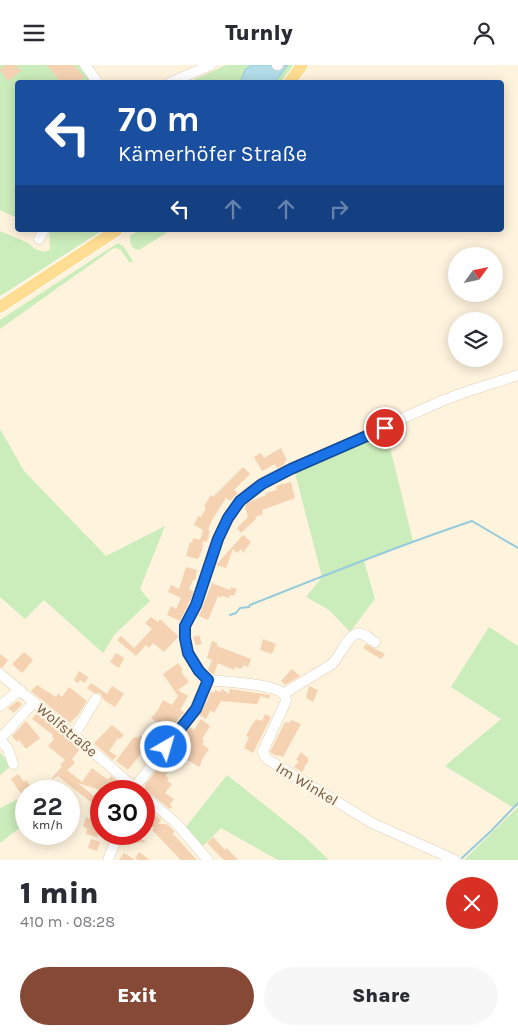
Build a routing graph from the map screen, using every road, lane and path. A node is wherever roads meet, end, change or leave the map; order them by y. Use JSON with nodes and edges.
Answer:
{"nodes":[{"id":1,"x":85,"y":65,"type":"edge"},
{"id":2,"x":211,"y":65,"type":"edge"},
{"id":3,"x":302,"y":65,"type":"edge"},
{"id":4,"x":96,"y":80,"type":"edge"},
{"id":5,"x":176,"y":80,"type":"edge"},
{"id":6,"x":291,"y":80,"type":"edge"},
{"id":7,"x":114,"y":232,"type":"edge"},
{"id":8,"x":0,"y":307,"type":"edge"},
{"id":9,"x":518,"y":375,"type":"edge"},
{"id":10,"x":375,"y":642,"type":"dead end"},
{"id":11,"x":0,"y":674,"type":"edge"},
{"id":12,"x":208,"y":680,"type":"junction"},
{"id":13,"x":20,"y":690,"type":"junction"},
{"id":14,"x":283,"y":693,"type":"junction"},
{"id":15,"x":96,"y":699,"type":"dead end"},
{"id":16,"x":34,"y":702,"type":"junction"},
{"id":17,"x":0,"y":706,"type":"edge"},
{"id":18,"x":74,"y":735,"type":"junction"},
{"id":19,"x":13,"y":764,"type":"dead end"},
{"id":20,"x":123,"y":780,"type":"edge"},
{"id":21,"x":142,"y":780,"type":"edge"},
{"id":22,"x":155,"y":805,"type":"edge"},
{"id":23,"x":114,"y":845,"type":"edge"},
{"id":24,"x":108,"y":860,"type":"edge"},
{"id":25,"x":208,"y":860,"type":"edge"},
{"id":26,"x":455,"y":860,"type":"edge"}],
"edges":[{"from":1,"to":4,"type":"street"},
{"from":2,"to":5,"type":"street"},
{"from":3,"to":6,"type":"main road"},
{"from":7,"to":8,"type":"main road"},
{"from":9,"to":12,"type":"street"},
{"from":10,"to":14,"type":"street"},
{"from":11,"to":13,"type":"street","name":"Wolfstraße"},
{"from":12,"to":14,"type":"street"},
{"from":12,"to":21,"type":"street"},
{"from":13,"to":16,"type":"street","name":"Wolfstraße"},
{"from":13,"to":17,"type":"street"},
{"from":14,"to":26,"type":"street","name":"Im Winkel"},
{"from":15,"to":18,"type":"street"},
{"from":16,"to":18,"type":"street","name":"Wolfstraße"},
{"from":16,"to":19,"type":"street"},
{"from":18,"to":20,"type":"street","name":"Wolfstraße"},
{"from":22,"to":25,"type":"street"},
{"from":23,"to":24,"type":"street"}]}
